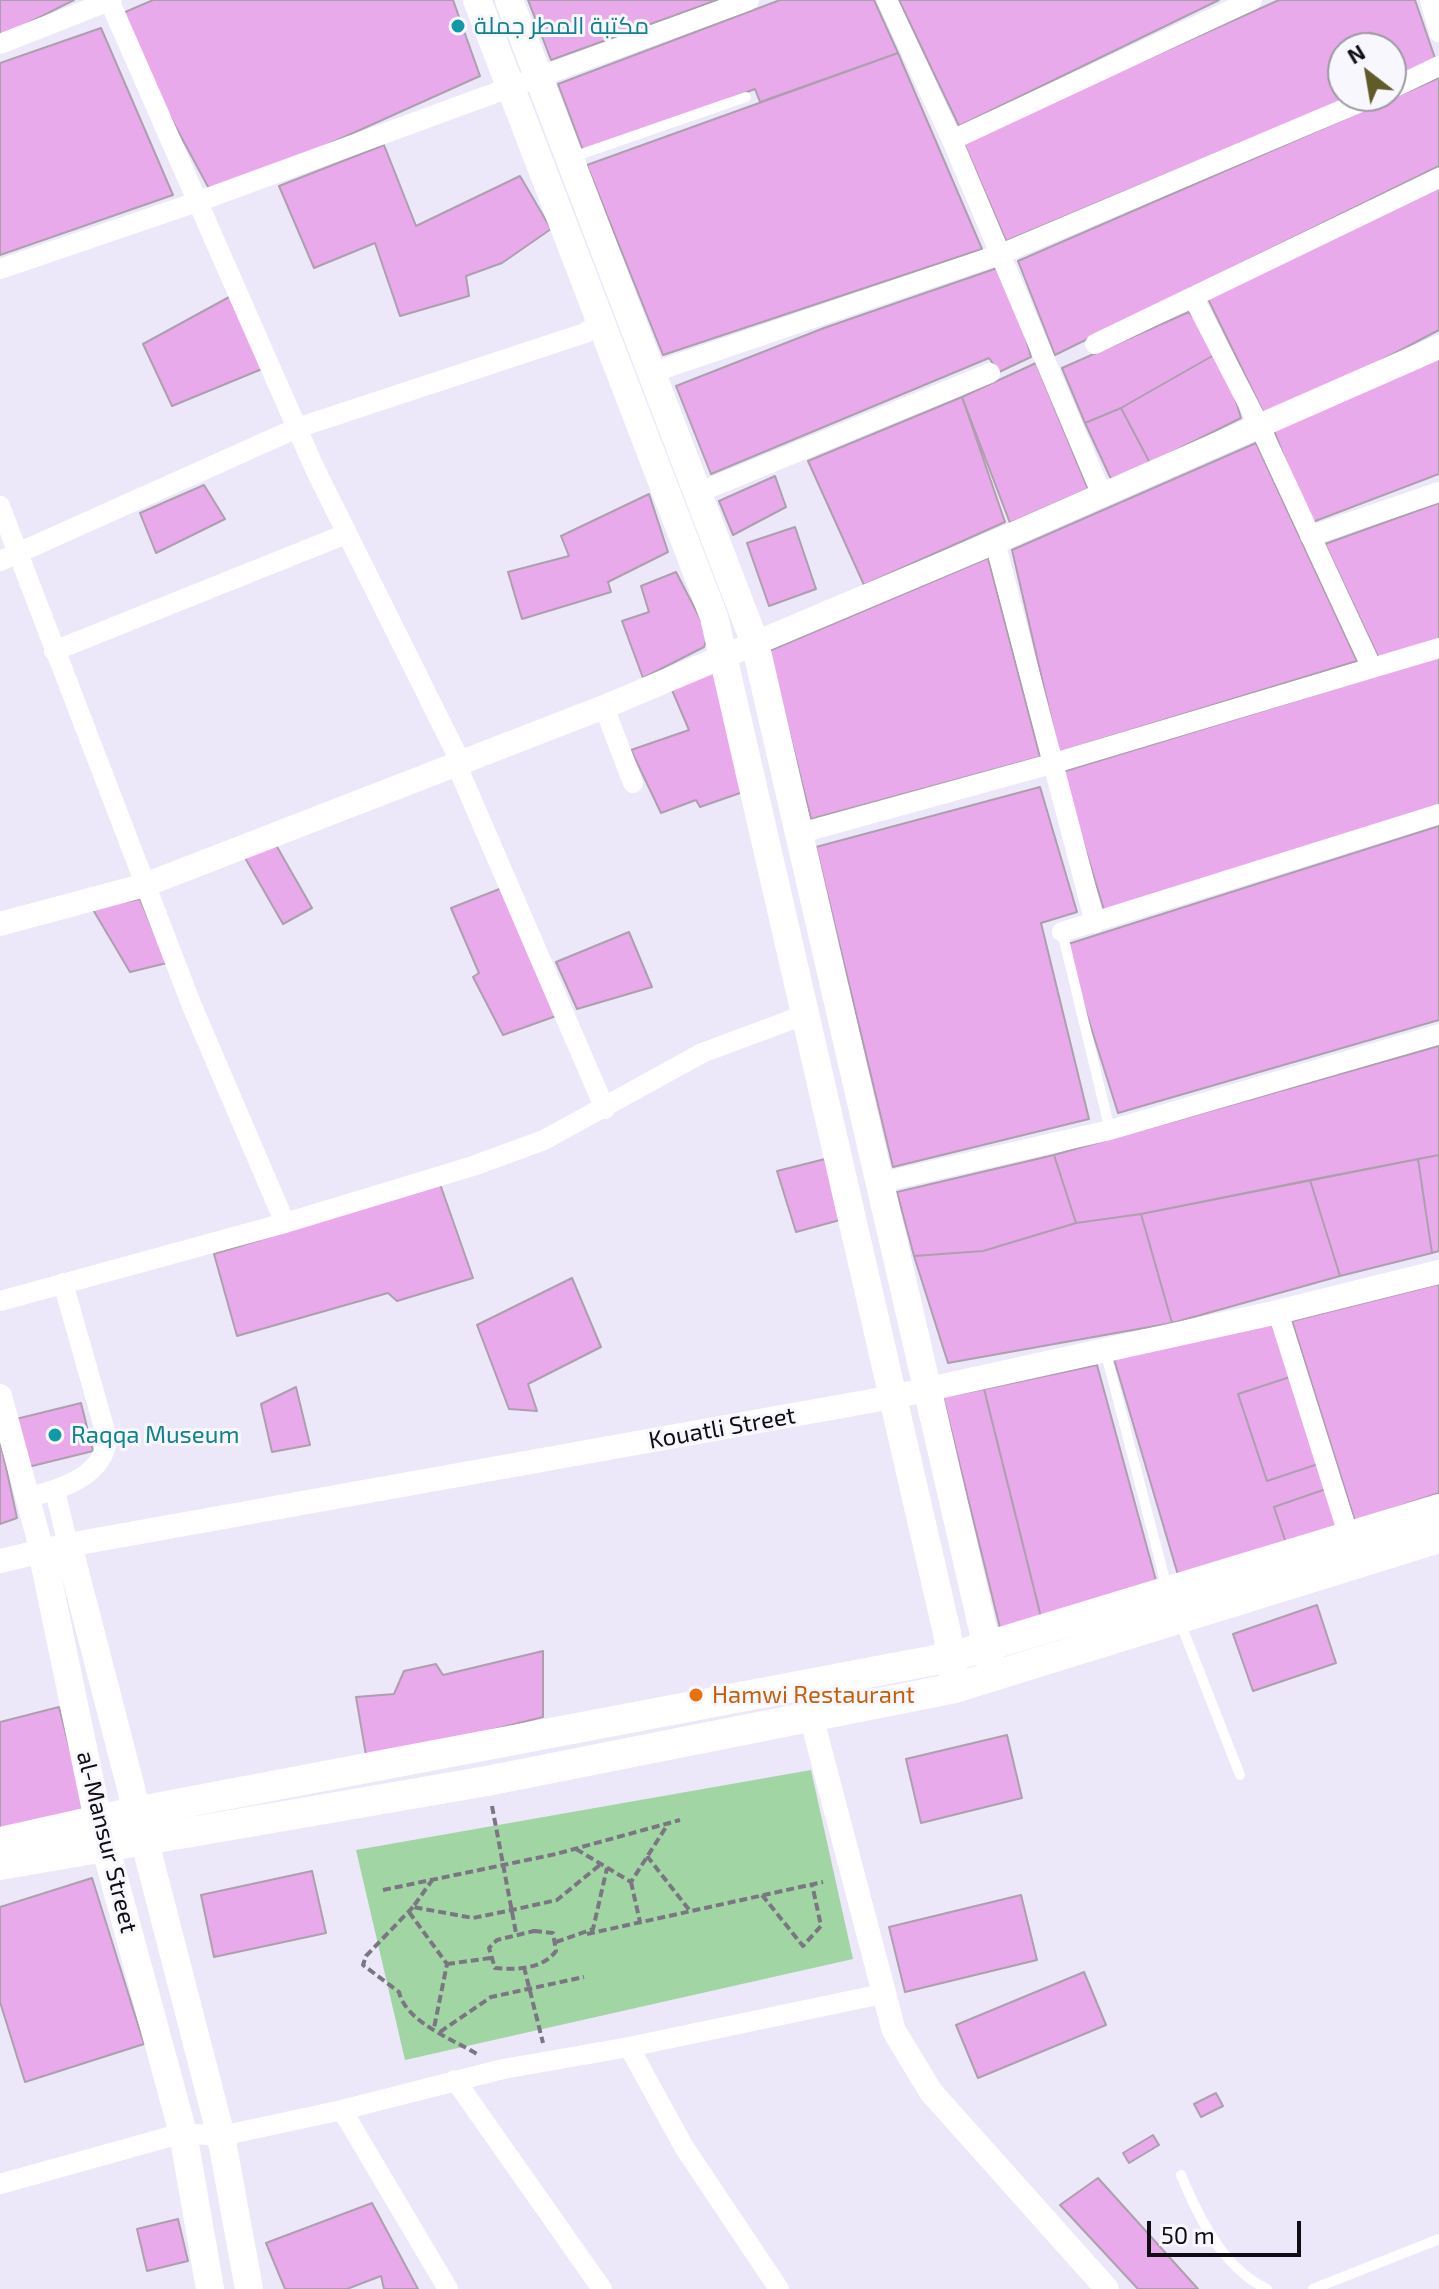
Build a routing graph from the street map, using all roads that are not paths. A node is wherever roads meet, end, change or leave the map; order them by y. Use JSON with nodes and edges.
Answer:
{"nodes":[{"id":1,"x":110,"y":0,"type":"edge"},
{"id":2,"x":477,"y":0,"type":"edge"},
{"id":3,"x":509,"y":0,"type":"edge"},
{"id":4,"x":749,"y":0,"type":"edge"},
{"id":5,"x":887,"y":0,"type":"edge"},
{"id":6,"x":1252,"y":0,"type":"edge"},
{"id":7,"x":1430,"y":0,"type":"edge"},
{"id":8,"x":1439,"y":32,"type":"edge"},
{"id":9,"x":0,"y":44,"type":"edge"},
{"id":10,"x":1439,"y":66,"type":"edge"},
{"id":11,"x":538,"y":78,"type":"junction"},
{"id":12,"x":1407,"y":81,"type":"edge"},
{"id":13,"x":511,"y":88,"type":"junction"},
{"id":14,"x":746,"y":97,"type":"dead end"},
{"id":15,"x":1337,"y":112,"type":"edge"},
{"id":16,"x":952,"y":140,"type":"junction"},
{"id":17,"x":568,"y":159,"type":"junction"},
{"id":18,"x":1439,"y":178,"type":"edge"},
{"id":19,"x":197,"y":202,"type":"junction"},
{"id":20,"x":1001,"y":254,"type":"junction"},
{"id":21,"x":0,"y":269,"type":"edge"},
{"id":22,"x":1193,"y":297,"type":"junction"},
{"id":23,"x":602,"y":320,"type":"junction"},
{"id":24,"x":1095,"y":344,"type":"dead end"},
{"id":25,"x":1439,"y":347,"type":"edge"},
{"id":26,"x":651,"y":373,"type":"junction"},
{"id":27,"x":990,"y":373,"type":"dead end"},
{"id":28,"x":1259,"y":425,"type":"junction"},
{"id":29,"x":297,"y":428,"type":"junction"},
{"id":30,"x":1439,"y":492,"type":"edge"},
{"id":31,"x":697,"y":493,"type":"junction"},
{"id":32,"x":1102,"y":495,"type":"junction"},
{"id":33,"x":0,"y":506,"type":"edge"},
{"id":34,"x":346,"y":534,"type":"junction"},
{"id":35,"x":1310,"y":536,"type":"junction"},
{"id":36,"x":995,"y":542,"type":"junction"},
{"id":37,"x":8,"y":558,"type":"edge"},
{"id":38,"x":755,"y":643,"type":"junction"},
{"id":39,"x":1439,"y":648,"type":"edge"},
{"id":40,"x":54,"y":651,"type":"junction"},
{"id":41,"x":724,"y":655,"type":"junction"},
{"id":42,"x":1372,"y":668,"type":"junction"},
{"id":43,"x":604,"y":707,"type":"junction"},
{"id":44,"x":461,"y":763,"type":"junction"},
{"id":45,"x":1051,"y":764,"type":"junction"},
{"id":46,"x":633,"y":783,"type":"dead end"},
{"id":47,"x":1439,"y":814,"type":"edge"},
{"id":48,"x":797,"y":834,"type":"junction"},
{"id":49,"x":145,"y":885,"type":"junction"},
{"id":50,"x":1095,"y":923,"type":"junction"},
{"id":51,"x":0,"y":924,"type":"edge"},
{"id":52,"x":1062,"y":932,"type":"joint"},
{"id":53,"x":804,"y":1015,"type":"junction"},
{"id":54,"x":1439,"y":1034,"type":"edge"},
{"id":55,"x":605,"y":1109,"type":"junction"},
{"id":56,"x":1110,"y":1130,"type":"junction"},
{"id":57,"x":878,"y":1183,"type":"junction"},
{"id":58,"x":285,"y":1223,"type":"junction"},
{"id":59,"x":1439,"y":1272,"type":"edge"},
{"id":60,"x":63,"y":1283,"type":"junction"},
{"id":61,"x":0,"y":1301,"type":"edge"},
{"id":62,"x":1278,"y":1312,"type":"junction"},
{"id":63,"x":1105,"y":1350,"type":"junction"},
{"id":64,"x":925,"y":1389,"type":"junction"},
{"id":65,"x":0,"y":1396,"type":"edge"},
{"id":66,"x":893,"y":1397,"type":"junction"},
{"id":67,"x":55,"y":1491,"type":"junction"},
{"id":68,"x":29,"y":1497,"type":"junction"},
{"id":69,"x":1439,"y":1509,"type":"edge"},
{"id":70,"x":1349,"y":1537,"type":"junction"},
{"id":71,"x":1439,"y":1538,"type":"edge"},
{"id":72,"x":55,"y":1548,"type":"junction"},
{"id":73,"x":0,"y":1561,"type":"edge"},
{"id":74,"x":1174,"y":1606,"type":"junction"},
{"id":75,"x":987,"y":1647,"type":"junction"},
{"id":76,"x":951,"y":1657,"type":"junction"},
{"id":77,"x":994,"y":1678,"type":"junction"},
{"id":78,"x":955,"y":1688,"type":"junction"},
{"id":79,"x":811,"y":1716,"type":"junction"},
{"id":80,"x":1240,"y":1775,"type":"dead end"},
{"id":81,"x":139,"y":1826,"type":"junction"},
{"id":82,"x":102,"y":1833,"type":"junction"},
{"id":83,"x":0,"y":1842,"type":"edge"},
{"id":84,"x":0,"y":1865,"type":"edge"},
{"id":85,"x":882,"y":1994,"type":"junction"},
{"id":86,"x":629,"y":2047,"type":"junction"},
{"id":87,"x":455,"y":2080,"type":"junction"},
{"id":88,"x":342,"y":2110,"type":"junction"},
{"id":89,"x":183,"y":2133,"type":"junction"},
{"id":90,"x":221,"y":2136,"type":"junction"},
{"id":91,"x":1181,"y":2175,"type":"dead end"},
{"id":92,"x":0,"y":2184,"type":"edge"},
{"id":93,"x":1439,"y":2239,"type":"edge"},
{"id":94,"x":210,"y":2289,"type":"edge"},
{"id":95,"x":249,"y":2289,"type":"edge"},
{"id":96,"x":448,"y":2289,"type":"edge"},
{"id":97,"x":602,"y":2289,"type":"edge"},
{"id":98,"x":779,"y":2289,"type":"edge"},
{"id":99,"x":1107,"y":2289,"type":"edge"},
{"id":100,"x":1267,"y":2289,"type":"edge"},
{"id":101,"x":1313,"y":2289,"type":"edge"}],
"edges":[{"from":1,"to":9,"type":"street"},
{"from":1,"to":19,"type":"street"},
{"from":2,"to":13,"type":"main road"},
{"from":3,"to":11,"type":"main road"},
{"from":4,"to":11,"type":"street"},
{"from":5,"to":16,"type":"street"},
{"from":6,"to":16,"type":"street"},
{"from":7,"to":8,"type":"street"},
{"from":10,"to":12,"type":"street"},
{"from":11,"to":13,"type":"street"},
{"from":11,"to":17,"type":"main road"},
{"from":13,"to":19,"type":"street"},
{"from":13,"to":23,"type":"main road"},
{"from":14,"to":17,"type":"lane"},
{"from":15,"to":20,"type":"street"},
{"from":16,"to":20,"type":"street"},
{"from":17,"to":26,"type":"main road"},
{"from":18,"to":22,"type":"street"},
{"from":19,"to":21,"type":"street"},
{"from":19,"to":29,"type":"street"},
{"from":20,"to":26,"type":"street"},
{"from":20,"to":32,"type":"street"},
{"from":22,"to":24,"type":"street"},
{"from":22,"to":28,"type":"street"},
{"from":23,"to":29,"type":"street"},
{"from":23,"to":41,"type":"main road"},
{"from":25,"to":28,"type":"street"},
{"from":26,"to":31,"type":"main road"},
{"from":27,"to":31,"type":"street"},
{"from":28,"to":32,"type":"street"},
{"from":28,"to":35,"type":"street"},
{"from":29,"to":34,"type":"street"},
{"from":29,"to":37,"type":"street"},
{"from":30,"to":35,"type":"street"},
{"from":31,"to":38,"type":"main road"},
{"from":32,"to":36,"type":"street"},
{"from":33,"to":37,"type":"street"},
{"from":34,"to":40,"type":"street"},
{"from":34,"to":44,"type":"street"},
{"from":35,"to":42,"type":"street"},
{"from":36,"to":38,"type":"street"},
{"from":36,"to":45,"type":"street"},
{"from":37,"to":40,"type":"street"},
{"from":38,"to":41,"type":"street"},
{"from":38,"to":48,"type":"main road"},
{"from":39,"to":42,"type":"street"},
{"from":40,"to":49,"type":"street"},
{"from":41,"to":43,"type":"street"},
{"from":41,"to":53,"type":"main road"},
{"from":42,"to":45,"type":"street"},
{"from":43,"to":44,"type":"street"},
{"from":43,"to":46,"type":"street"},
{"from":44,"to":49,"type":"street"},
{"from":44,"to":55,"type":"street"},
{"from":45,"to":48,"type":"street"},
{"from":45,"to":50,"type":"street"},
{"from":47,"to":50,"type":"street"},
{"from":48,"to":57,"type":"main road"},
{"from":49,"to":51,"type":"street"},
{"from":49,"to":58,"type":"street"},
{"from":50,"to":52,"type":"street"},
{"from":52,"to":56,"type":"lane"},
{"from":53,"to":55,"type":"street"},
{"from":53,"to":66,"type":"main road"},
{"from":54,"to":56,"type":"street"},
{"from":55,"to":58,"type":"street"},
{"from":56,"to":57,"type":"street"},
{"from":57,"to":64,"type":"main road"},
{"from":58,"to":60,"type":"street"},
{"from":59,"to":62,"type":"street","name":"Kouatli Street"},
{"from":60,"to":61,"type":"street"},
{"from":60,"to":67,"type":"street"},
{"from":62,"to":63,"type":"street","name":"Kouatli Street"},
{"from":62,"to":70,"type":"street"},
{"from":63,"to":64,"type":"street","name":"Kouatli Street"},
{"from":63,"to":74,"type":"lane"},
{"from":64,"to":66,"type":"street","name":"Kouatli Street"},
{"from":64,"to":75,"type":"main road"},
{"from":65,"to":68,"type":"street","name":"al-Mansur Street"},
{"from":66,"to":72,"type":"street","name":"Kouatli Street"},
{"from":66,"to":76,"type":"main road"},
{"from":67,"to":68,"type":"street"},
{"from":67,"to":72,"type":"street","name":"al-Mansur Street"},
{"from":68,"to":72,"type":"street","name":"al-Mansur Street"},
{"from":69,"to":70,"type":"main road"},
{"from":70,"to":74,"type":"main road"},
{"from":71,"to":74,"type":"main road"},
{"from":72,"to":73,"type":"street","name":"Kouatli Street"},
{"from":72,"to":81,"type":"main road","name":"al-Mansur Street"},
{"from":72,"to":82,"type":"main road","name":"al-Mansur Street"},
{"from":74,"to":75,"type":"main road"},
{"from":74,"to":77,"type":"main road"},
{"from":74,"to":80,"type":"lane"},
{"from":75,"to":76,"type":"main road"},
{"from":75,"to":77,"type":"main road"},
{"from":76,"to":78,"type":"main road"},
{"from":76,"to":81,"type":"main road"},
{"from":77,"to":78,"type":"main road"},
{"from":78,"to":79,"type":"main road"},
{"from":79,"to":81,"type":"main road"},
{"from":79,"to":85,"type":"street"},
{"from":81,"to":82,"type":"main road"},
{"from":81,"to":90,"type":"main road","name":"al-Mansur Street"},
{"from":82,"to":83,"type":"main road"},
{"from":82,"to":84,"type":"main road"},
{"from":82,"to":89,"type":"main road","name":"al-Mansur Street"},
{"from":85,"to":86,"type":"street"},
{"from":85,"to":99,"type":"street"},
{"from":86,"to":87,"type":"street"},
{"from":86,"to":98,"type":"street"},
{"from":87,"to":88,"type":"street"},
{"from":87,"to":97,"type":"street"},
{"from":88,"to":90,"type":"street"},
{"from":88,"to":96,"type":"street"},
{"from":89,"to":90,"type":"street"},
{"from":89,"to":92,"type":"street"},
{"from":89,"to":94,"type":"main road","name":"al-Mansur Street"},
{"from":90,"to":95,"type":"main road","name":"al-Mansur Street"},
{"from":91,"to":100,"type":"lane"},
{"from":93,"to":101,"type":"lane"}]}
